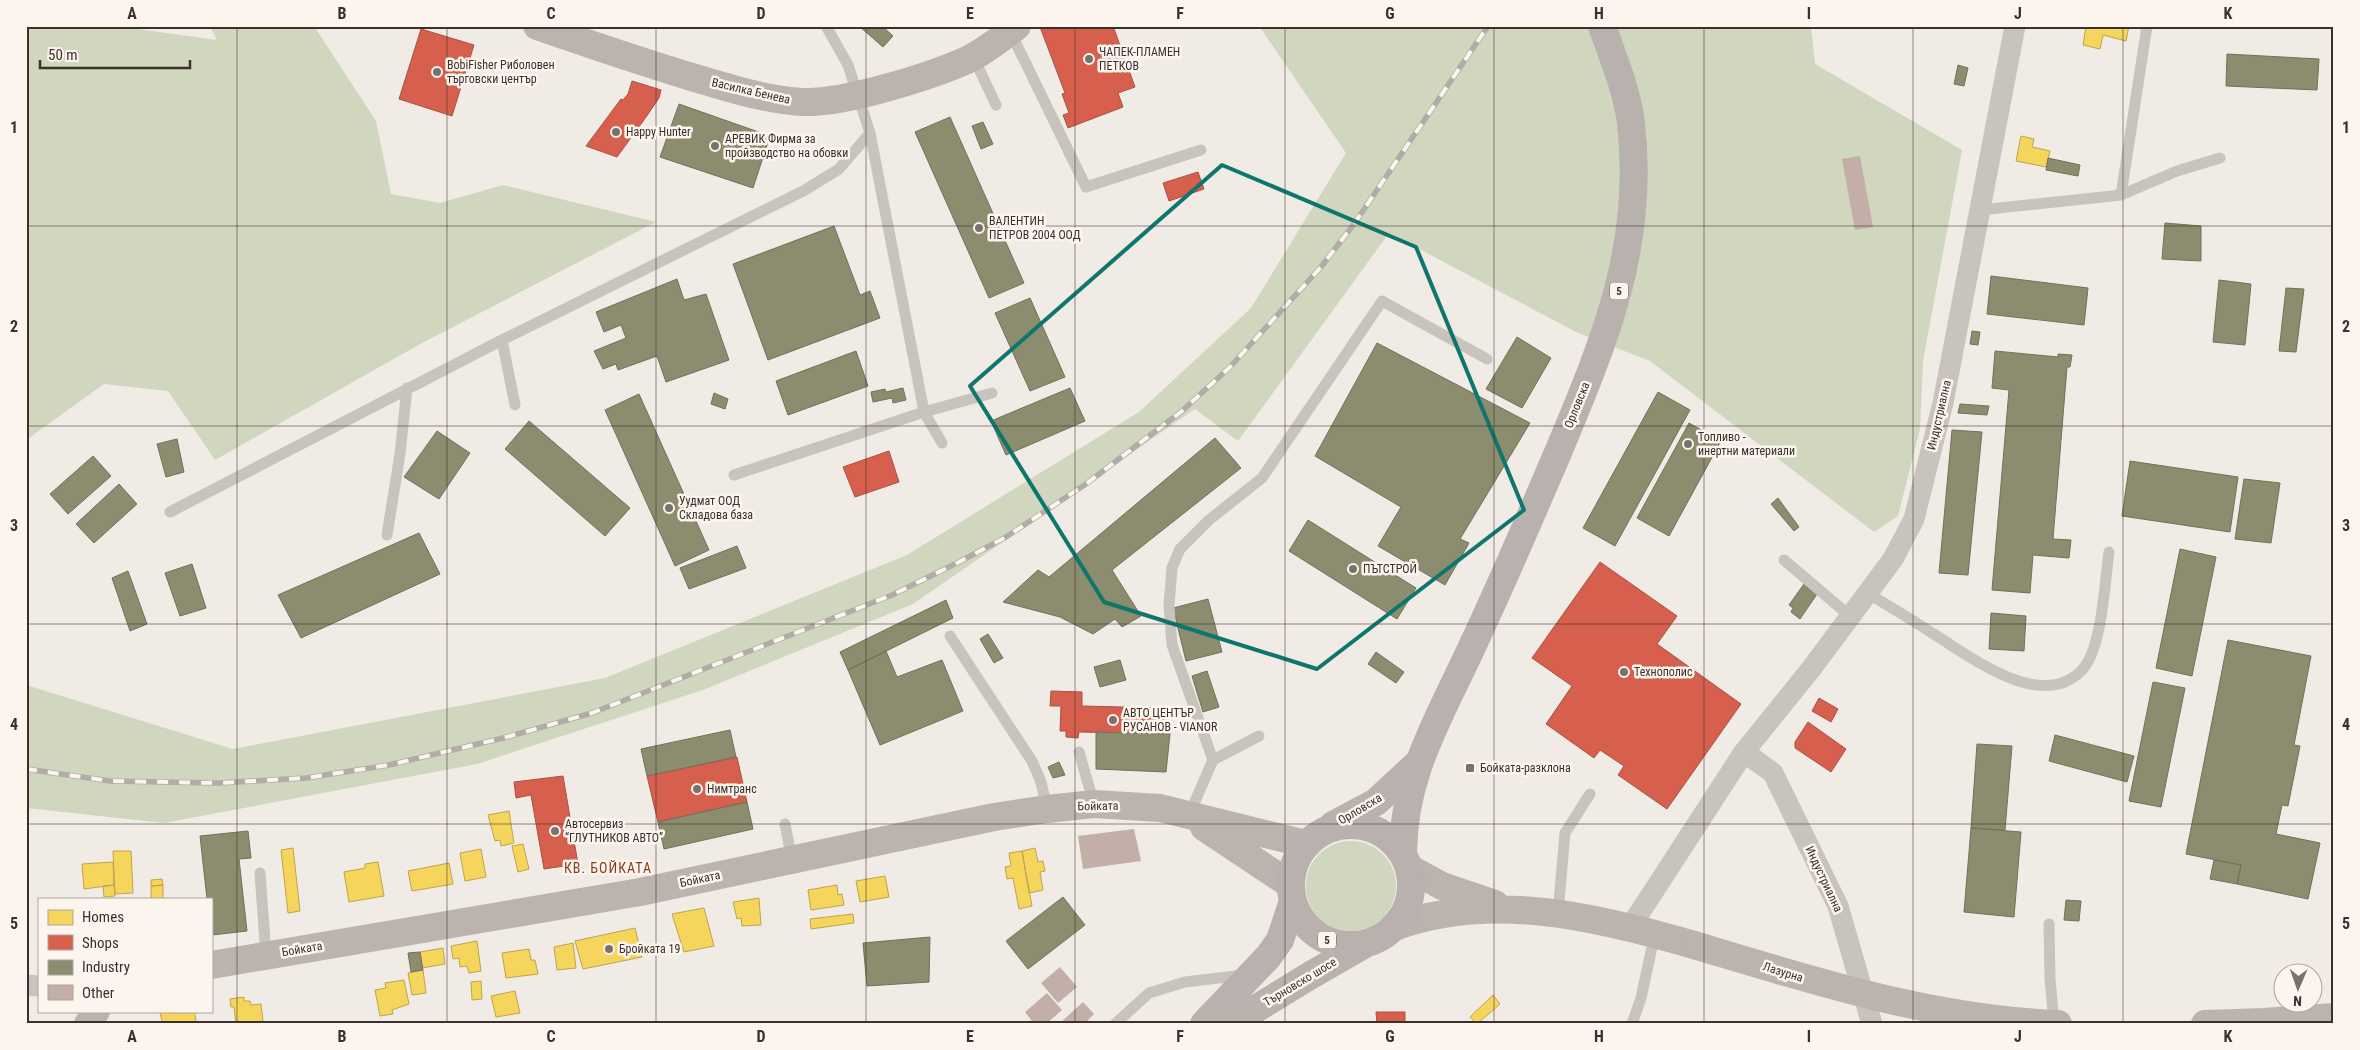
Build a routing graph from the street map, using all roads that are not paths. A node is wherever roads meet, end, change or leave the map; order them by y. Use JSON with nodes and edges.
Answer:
{"nodes":[{"id":1,"x":537,"y":26,"type":"edge"},
{"id":2,"x":826,"y":26,"type":"edge"},
{"id":3,"x":1602,"y":26,"type":"edge"},
{"id":4,"x":2015,"y":26,"type":"edge"},
{"id":5,"x":2147,"y":26,"type":"edge"},
{"id":6,"x":1014,"y":29,"type":"edge"},
{"id":7,"x":973,"y":56,"type":"junction"},
{"id":8,"x":859,"y":95,"type":"junction"},
{"id":9,"x":996,"y":105,"type":"dead end"},
{"id":10,"x":870,"y":133,"type":"junction"},
{"id":11,"x":1201,"y":150,"type":"dead end"},
{"id":12,"x":2220,"y":158,"type":"dead end"},
{"id":13,"x":2121,"y":196,"type":"junction"},
{"id":14,"x":1980,"y":210,"type":"junction"},
{"id":15,"x":502,"y":340,"type":"junction"},
{"id":16,"x":1487,"y":359,"type":"dead end"},
{"id":17,"x":407,"y":388,"type":"junction"},
{"id":18,"x":992,"y":392,"type":"dead end"},
{"id":19,"x":515,"y":405,"type":"dead end"},
{"id":20,"x":924,"y":412,"type":"junction"},
{"id":21,"x":942,"y":443,"type":"dead end"},
{"id":22,"x":734,"y":475,"type":"dead end"},
{"id":23,"x":170,"y":512,"type":"dead end"},
{"id":24,"x":387,"y":535,"type":"dead end"},
{"id":25,"x":2109,"y":552,"type":"dead end"},
{"id":26,"x":1784,"y":560,"type":"dead end"},
{"id":27,"x":1867,"y":593,"type":"junction"},
{"id":28,"x":1850,"y":616,"type":"junction"},
{"id":29,"x":950,"y":636,"type":"dead end"},
{"id":30,"x":1259,"y":736,"type":"dead end"},
{"id":31,"x":1078,"y":752,"type":"dead end"},
{"id":32,"x":1744,"y":752,"type":"junction"},
{"id":33,"x":1213,"y":760,"type":"junction"},
{"id":34,"x":1418,"y":763,"type":"junction"},
{"id":35,"x":1590,"y":794,"type":"dead end"},
{"id":36,"x":1094,"y":804,"type":"junction"},
{"id":37,"x":1047,"y":809,"type":"junction"},
{"id":38,"x":1188,"y":816,"type":"junction"},
{"id":39,"x":784,"y":824,"type":"dead end"},
{"id":40,"x":1314,"y":838,"type":"junction"},
{"id":41,"x":792,"y":860,"type":"junction"},
{"id":42,"x":1406,"y":861,"type":"junction"},
{"id":43,"x":260,"y":873,"type":"dead end"},
{"id":44,"x":1292,"y":893,"type":"junction"},
{"id":45,"x":1510,"y":910,"type":"junction"},
{"id":46,"x":1558,"y":913,"type":"junction"},
{"id":47,"x":2049,"y":924,"type":"dead end"},
{"id":48,"x":1394,"y":927,"type":"junction"},
{"id":49,"x":1643,"y":929,"type":"junction"},
{"id":50,"x":1369,"y":942,"type":"junction"},
{"id":51,"x":266,"y":955,"type":"junction"},
{"id":52,"x":212,"y":965,"type":"edge"},
{"id":53,"x":1253,"y":974,"type":"junction"},
{"id":54,"x":95,"y":1012,"type":"edge"},
{"id":55,"x":2334,"y":1017,"type":"edge"},
{"id":56,"x":88,"y":1024,"type":"edge"},
{"id":57,"x":1115,"y":1024,"type":"edge"},
{"id":58,"x":1204,"y":1024,"type":"edge"},
{"id":59,"x":1231,"y":1024,"type":"edge"},
{"id":60,"x":1632,"y":1024,"type":"edge"},
{"id":61,"x":1872,"y":1024,"type":"edge"},
{"id":62,"x":2056,"y":1024,"type":"edge"},
{"id":63,"x":2205,"y":1024,"type":"edge"}],
"edges":[{"from":1,"to":8,"type":"street","name":"Василка Бенева"},
{"from":2,"to":8,"type":"lane"},
{"from":3,"to":34,"type":"main road","name":"Орловска","number":"5"},
{"from":4,"to":14,"type":"street","name":"Индустриална"},
{"from":5,"to":13,"type":"lane"},
{"from":6,"to":7,"type":"street","name":"Василка Бенева"},
{"from":6,"to":11,"type":"lane"},
{"from":7,"to":8,"type":"street","name":"Василка Бенева"},
{"from":7,"to":9,"type":"lane"},
{"from":8,"to":10,"type":"lane"},
{"from":10,"to":15,"type":"lane"},
{"from":10,"to":20,"type":"lane"},
{"from":12,"to":13,"type":"lane"},
{"from":13,"to":14,"type":"lane"},
{"from":14,"to":27,"type":"street","name":"Индустриална"},
{"from":15,"to":17,"type":"lane"},
{"from":15,"to":19,"type":"lane"},
{"from":16,"to":33,"type":"lane"},
{"from":17,"to":23,"type":"lane"},
{"from":17,"to":24,"type":"lane"},
{"from":18,"to":20,"type":"lane"},
{"from":20,"to":21,"type":"lane"},
{"from":20,"to":22,"type":"lane"},
{"from":25,"to":27,"type":"lane"},
{"from":26,"to":28,"type":"lane"},
{"from":27,"to":28,"type":"street","name":"Индустриална"},
{"from":28,"to":32,"type":"street","name":"Индустриална"},
{"from":29,"to":37,"type":"lane"},
{"from":30,"to":33,"type":"lane"},
{"from":31,"to":36,"type":"lane"},
{"from":32,"to":49,"type":"street","name":"Индустриална"},
{"from":32,"to":61,"type":"street","name":"Индустриална"},
{"from":33,"to":38,"type":"lane"},
{"from":34,"to":40,"type":"main road","name":"Орловска","number":"5"},
{"from":34,"to":42,"type":"main road","name":"Орловска","number":"5"},
{"from":35,"to":46,"type":"lane"},
{"from":36,"to":37,"type":"street","name":"Бойката"},
{"from":36,"to":38,"type":"street","name":"Бойката"},
{"from":37,"to":41,"type":"street","name":"Бойката"},
{"from":38,"to":40,"type":"street","name":"Бойката"},
{"from":38,"to":44,"type":"street","name":"Бойката"},
{"from":39,"to":41,"type":"lane"},
{"from":40,"to":42,"type":"main road"},
{"from":40,"to":44,"type":"main road"},
{"from":41,"to":51,"type":"street","name":"Бойката"},
{"from":42,"to":45,"type":"street","name":"Лазурна"},
{"from":42,"to":48,"type":"main road","number":"5"},
{"from":43,"to":51,"type":"lane"},
{"from":44,"to":50,"type":"main road","number":"5"},
{"from":44,"to":53,"type":"main road"},
{"from":45,"to":46,"type":"street","name":"Лазурна"},
{"from":45,"to":48,"type":"street","name":"Лазурна"},
{"from":46,"to":49,"type":"street","name":"Лазурна"},
{"from":47,"to":62,"type":"lane"},
{"from":48,"to":50,"type":"main road","number":"5"},
{"from":49,"to":60,"type":"lane"},
{"from":49,"to":62,"type":"street","name":"Лазурна","bridge":true},
{"from":50,"to":59,"type":"main road","name":"Търновско шосе","number":"5"},
{"from":51,"to":52,"type":"street","name":"Бойката"},
{"from":53,"to":57,"type":"lane"},
{"from":53,"to":58,"type":"main road"},
{"from":54,"to":56,"type":"street"},
{"from":55,"to":63,"type":"street"}]}
